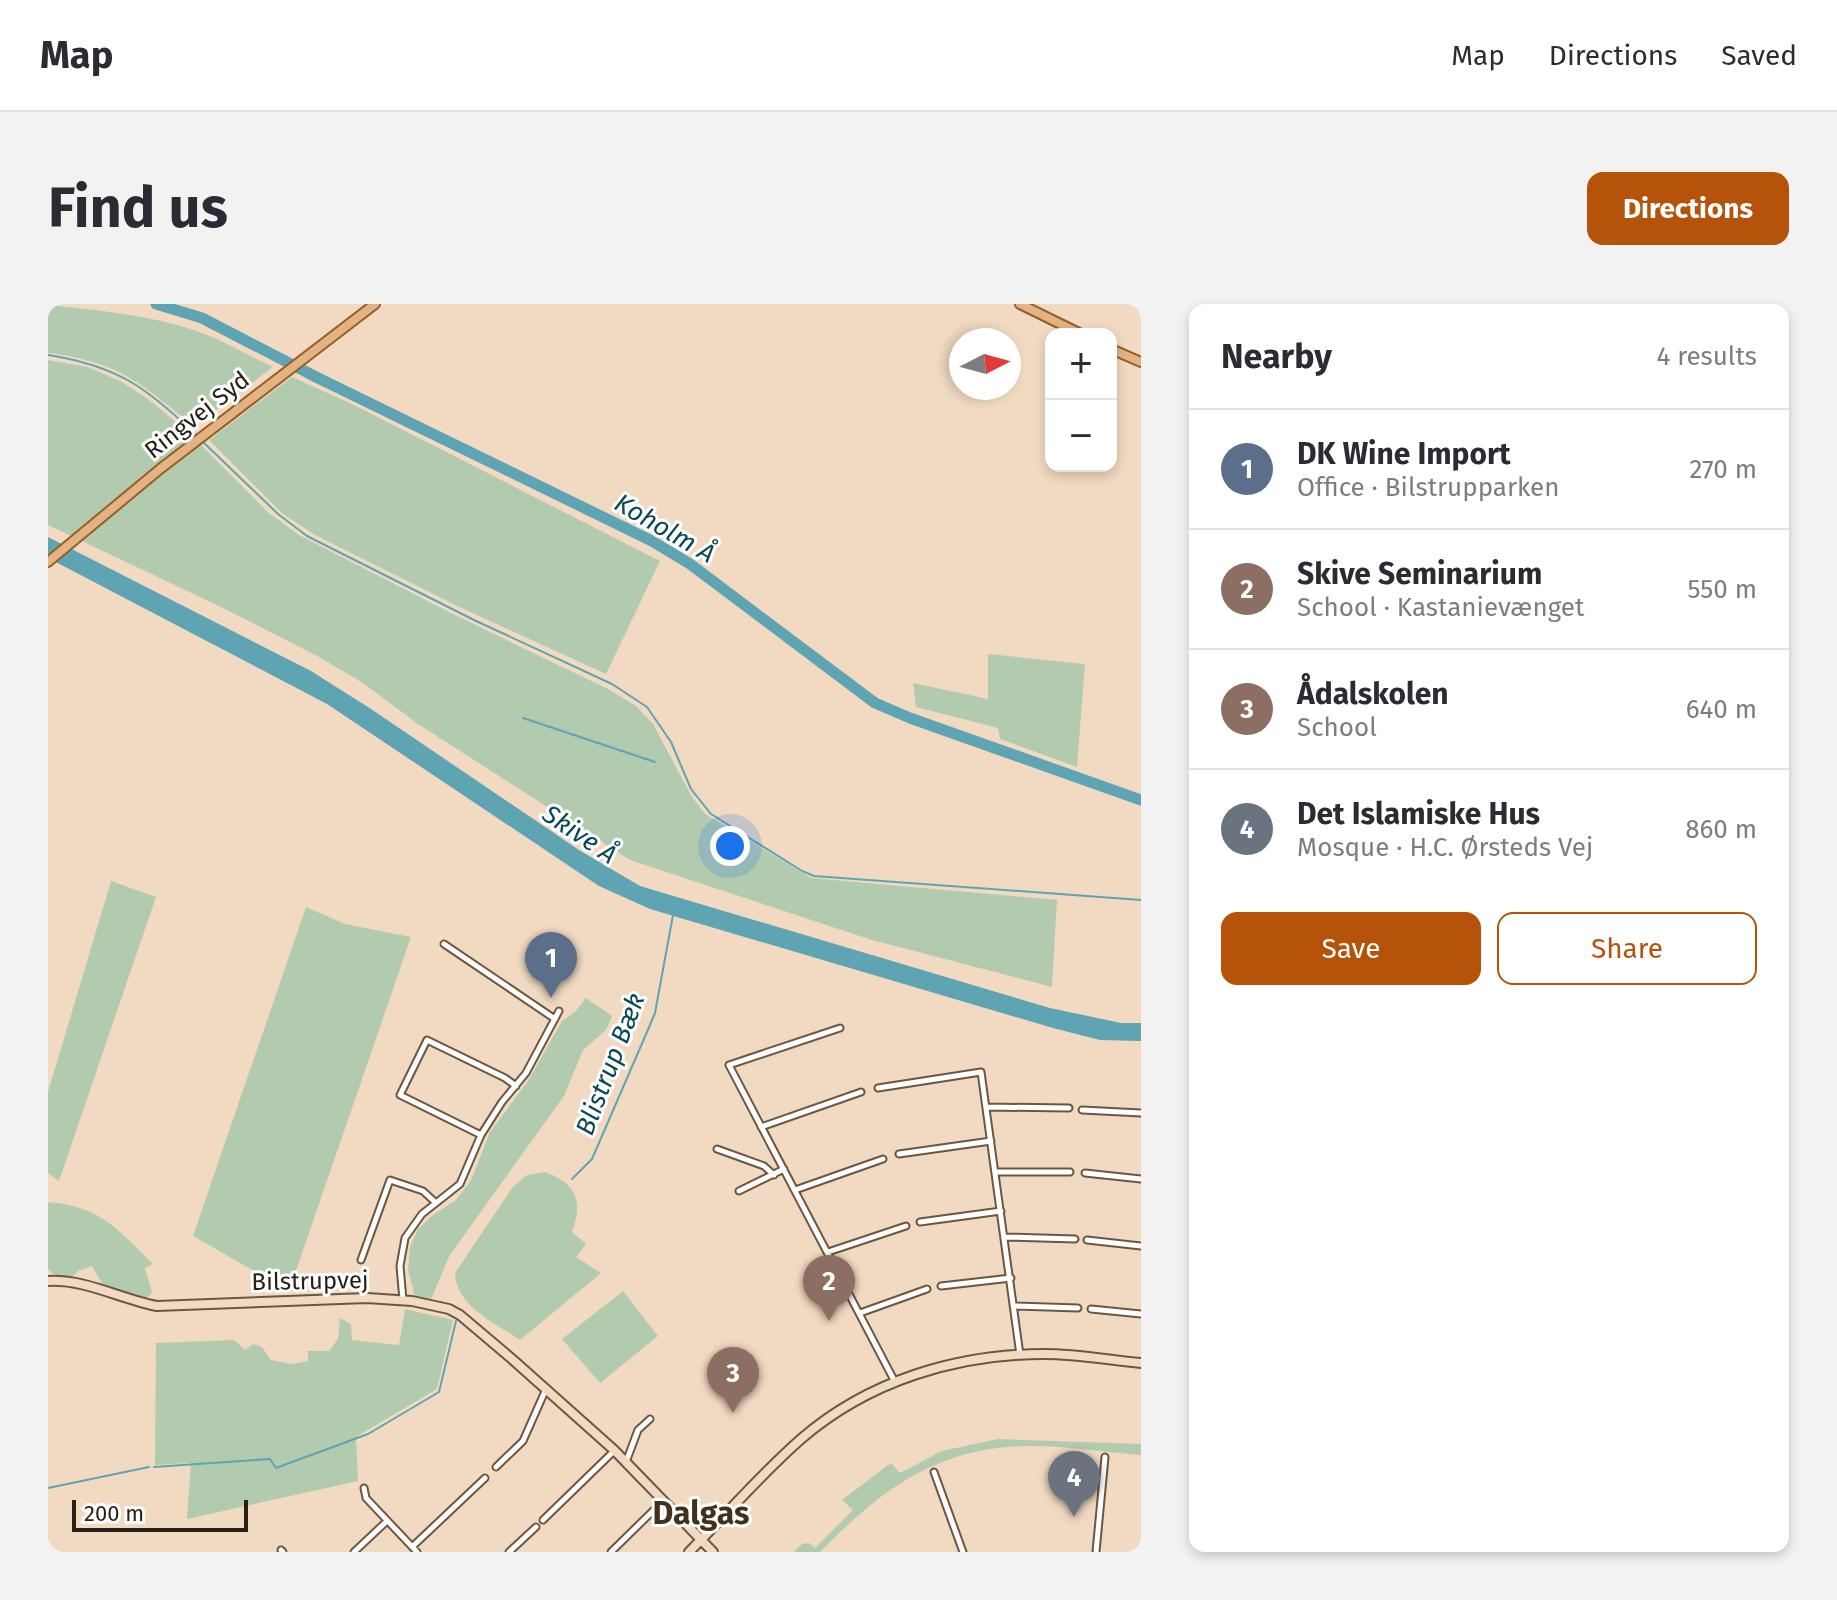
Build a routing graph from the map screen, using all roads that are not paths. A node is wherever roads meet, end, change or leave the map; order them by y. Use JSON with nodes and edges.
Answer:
{"nodes":[{"id":1,"x":375,"y":304,"type":"edge"},
{"id":2,"x":1020,"y":304,"type":"edge"},
{"id":3,"x":1069,"y":328,"type":"edge"},
{"id":4,"x":1117,"y":352,"type":"edge"},
{"id":5,"x":1141,"y":362,"type":"edge"},
{"id":6,"x":48,"y":562,"type":"edge"},
{"id":7,"x":444,"y":944,"type":"dead end"},
{"id":8,"x":559,"y":1011,"type":"dead end"},
{"id":9,"x":555,"y":1019,"type":"junction"},
{"id":10,"x":840,"y":1028,"type":"dead end"},
{"id":11,"x":516,"y":1086,"type":"junction"},
{"id":12,"x":878,"y":1088,"type":"dead end"},
{"id":13,"x":861,"y":1092,"type":"dead end"},
{"id":14,"x":986,"y":1107,"type":"junction"},
{"id":15,"x":1069,"y":1108,"type":"dead end"},
{"id":16,"x":1082,"y":1110,"type":"dead end"},
{"id":17,"x":1141,"y":1113,"type":"edge"},
{"id":18,"x":761,"y":1127,"type":"junction"},
{"id":19,"x":481,"y":1135,"type":"junction"},
{"id":20,"x":991,"y":1141,"type":"junction"},
{"id":21,"x":717,"y":1149,"type":"dead end"},
{"id":22,"x":899,"y":1154,"type":"dead end"},
{"id":23,"x":883,"y":1159,"type":"dead end"},
{"id":24,"x":784,"y":1169,"type":"junction"},
{"id":25,"x":996,"y":1172,"type":"junction"},
{"id":26,"x":1070,"y":1172,"type":"dead end"},
{"id":27,"x":1085,"y":1173,"type":"dead end"},
{"id":28,"x":774,"y":1175,"type":"junction"},
{"id":29,"x":1141,"y":1179,"type":"edge"},
{"id":30,"x":795,"y":1190,"type":"junction"},
{"id":31,"x":739,"y":1191,"type":"dead end"},
{"id":32,"x":436,"y":1203,"type":"junction"},
{"id":33,"x":1001,"y":1211,"type":"junction"},
{"id":34,"x":920,"y":1222,"type":"dead end"},
{"id":35,"x":906,"y":1226,"type":"dead end"},
{"id":36,"x":1005,"y":1237,"type":"junction"},
{"id":37,"x":1075,"y":1239,"type":"dead end"},
{"id":38,"x":1087,"y":1240,"type":"dead end"},
{"id":39,"x":1141,"y":1246,"type":"edge"},
{"id":40,"x":828,"y":1252,"type":"junction"},
{"id":41,"x":361,"y":1260,"type":"dead end"},
{"id":42,"x":1011,"y":1278,"type":"junction"},
{"id":43,"x":50,"y":1280,"type":"edge"},
{"id":44,"x":941,"y":1286,"type":"dead end"},
{"id":45,"x":927,"y":1289,"type":"dead end"},
{"id":46,"x":403,"y":1301,"type":"junction"},
{"id":47,"x":1015,"y":1306,"type":"junction"},
{"id":48,"x":1078,"y":1308,"type":"dead end"},
{"id":49,"x":1091,"y":1309,"type":"dead end"},
{"id":50,"x":860,"y":1313,"type":"junction"},
{"id":51,"x":1141,"y":1314,"type":"edge"},
{"id":52,"x":1020,"y":1355,"type":"junction"},
{"id":53,"x":1141,"y":1363,"type":"edge"},
{"id":54,"x":895,"y":1382,"type":"junction"},
{"id":55,"x":546,"y":1389,"type":"junction"},
{"id":56,"x":650,"y":1419,"type":"dead end"},
{"id":57,"x":614,"y":1450,"type":"junction"},
{"id":58,"x":1105,"y":1457,"type":"dead end"},
{"id":59,"x":626,"y":1462,"type":"junction"},
{"id":60,"x":496,"y":1467,"type":"dead end"},
{"id":61,"x":934,"y":1472,"type":"dead end"},
{"id":62,"x":485,"y":1478,"type":"dead end"},
{"id":63,"x":364,"y":1488,"type":"dead end"},
{"id":64,"x":664,"y":1500,"type":"junction"},
{"id":65,"x":543,"y":1520,"type":"dead end"},
{"id":66,"x":387,"y":1521,"type":"junction"},
{"id":67,"x":536,"y":1527,"type":"dead end"},
{"id":68,"x":701,"y":1540,"type":"junction"},
{"id":69,"x":415,"y":1549,"type":"edge"},
{"id":70,"x":354,"y":1552,"type":"edge"},
{"id":71,"x":509,"y":1552,"type":"edge"},
{"id":72,"x":611,"y":1552,"type":"edge"},
{"id":73,"x":689,"y":1552,"type":"edge"},
{"id":74,"x":713,"y":1552,"type":"edge"},
{"id":75,"x":963,"y":1552,"type":"edge"},
{"id":76,"x":1096,"y":1552,"type":"edge"}],
"edges":[{"from":1,"to":6,"type":"main road","name":"Ringvej Syd"},
{"from":2,"to":3,"type":"main road"},
{"from":4,"to":5,"type":"main road"},
{"from":7,"to":9,"type":"street"},
{"from":8,"to":9,"type":"street"},
{"from":9,"to":11,"type":"street"},
{"from":10,"to":18,"type":"street"},
{"from":11,"to":19,"type":"street"},
{"from":11,"to":19,"type":"street"},
{"from":12,"to":14,"type":"street"},
{"from":13,"to":18,"type":"street"},
{"from":14,"to":15,"type":"street"},
{"from":14,"to":20,"type":"street"},
{"from":16,"to":17,"type":"street"},
{"from":18,"to":24,"type":"street"},
{"from":19,"to":32,"type":"street"},
{"from":20,"to":22,"type":"street"},
{"from":20,"to":25,"type":"street"},
{"from":21,"to":28,"type":"street"},
{"from":23,"to":30,"type":"street"},
{"from":24,"to":28,"type":"street"},
{"from":24,"to":30,"type":"street"},
{"from":25,"to":26,"type":"street"},
{"from":25,"to":33,"type":"street"},
{"from":27,"to":29,"type":"street"},
{"from":28,"to":31,"type":"street"},
{"from":30,"to":40,"type":"street"},
{"from":32,"to":41,"type":"street"},
{"from":32,"to":46,"type":"street"},
{"from":33,"to":34,"type":"street"},
{"from":33,"to":36,"type":"street"},
{"from":35,"to":40,"type":"street"},
{"from":36,"to":37,"type":"street"},
{"from":36,"to":42,"type":"street"},
{"from":38,"to":39,"type":"street"},
{"from":40,"to":50,"type":"street"},
{"from":42,"to":44,"type":"street"},
{"from":42,"to":47,"type":"street"},
{"from":43,"to":46,"type":"street","name":"Bilstrupvej"},
{"from":45,"to":50,"type":"street"},
{"from":46,"to":55,"type":"street","name":"Bilstrupvej"},
{"from":47,"to":48,"type":"street"},
{"from":47,"to":52,"type":"street"},
{"from":49,"to":51,"type":"street"},
{"from":50,"to":54,"type":"street"},
{"from":52,"to":53,"type":"street"},
{"from":52,"to":54,"type":"street"},
{"from":54,"to":68,"type":"street"},
{"from":55,"to":57,"type":"street","name":"Bilstrupvej"},
{"from":55,"to":60,"type":"street"},
{"from":56,"to":59,"type":"street"},
{"from":57,"to":59,"type":"street","name":"Bilstrupvej"},
{"from":57,"to":65,"type":"street"},
{"from":58,"to":76,"type":"street"},
{"from":59,"to":64,"type":"street","name":"Bilstrupvej"},
{"from":61,"to":75,"type":"street"},
{"from":62,"to":69,"type":"street"},
{"from":63,"to":66,"type":"street"},
{"from":64,"to":68,"type":"street","name":"Bilstrupvej"},
{"from":64,"to":72,"type":"street"},
{"from":66,"to":69,"type":"street"},
{"from":66,"to":70,"type":"street"},
{"from":67,"to":71,"type":"street"},
{"from":68,"to":73,"type":"street"},
{"from":68,"to":74,"type":"street","name":"Bilstrupvej"}]}
